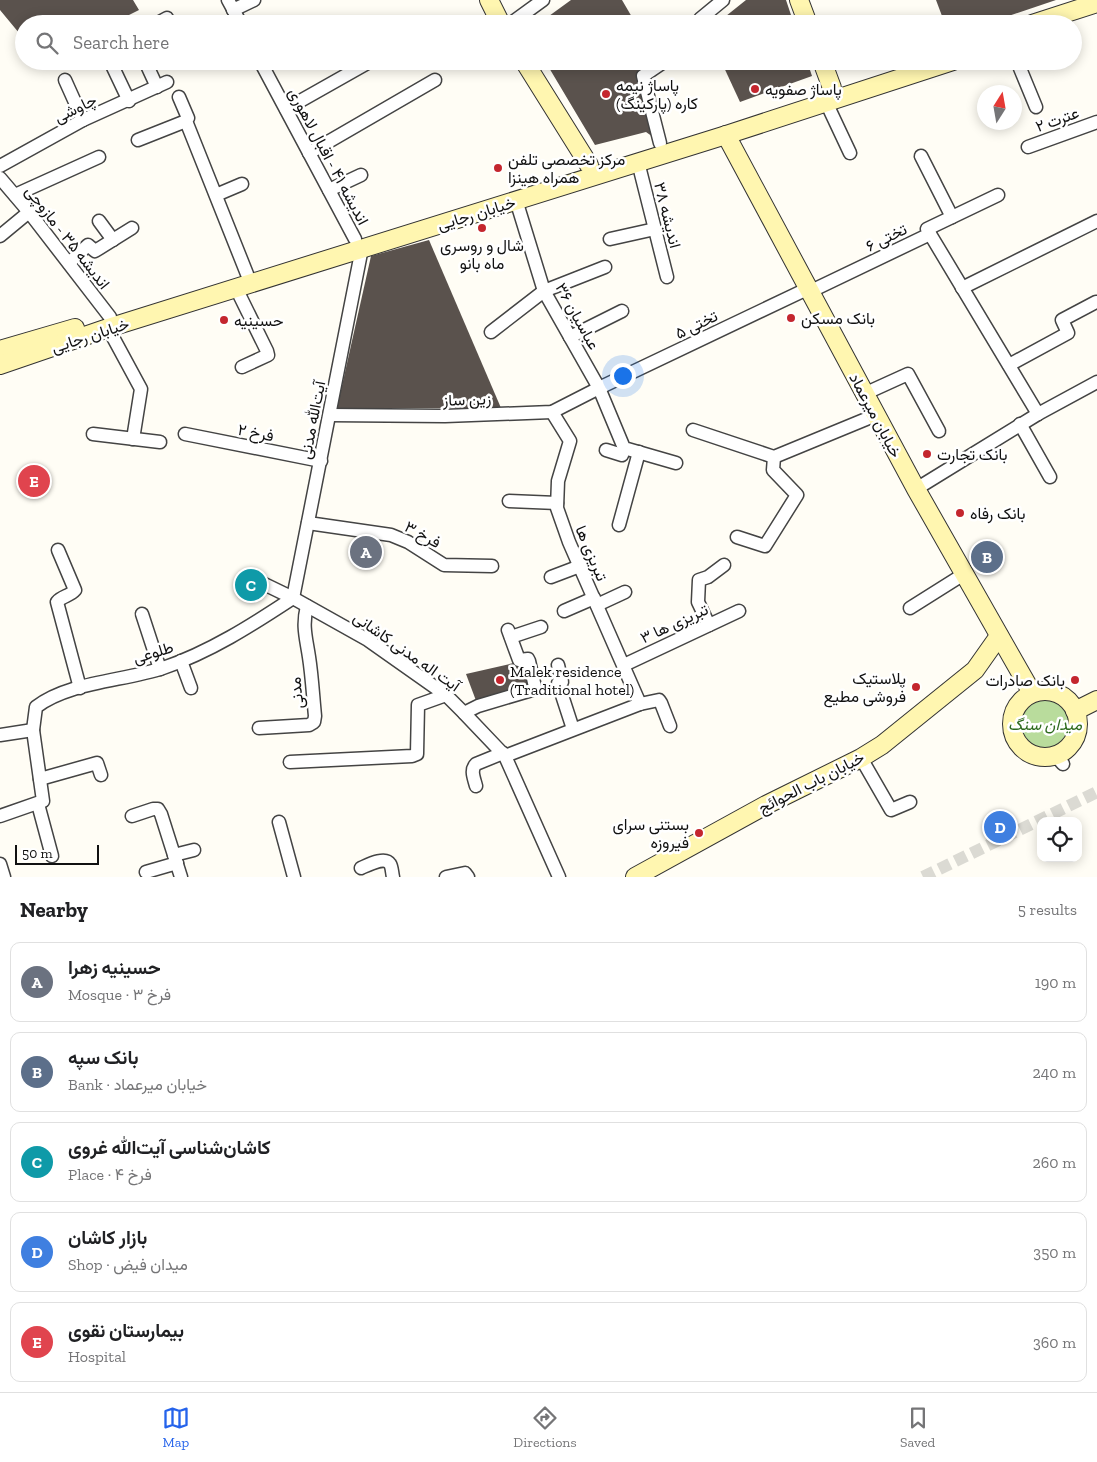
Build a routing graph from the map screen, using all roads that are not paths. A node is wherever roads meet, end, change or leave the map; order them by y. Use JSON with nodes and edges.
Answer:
{"nodes":[{"id":1,"x":254,"y":0,"type":"edge"},
{"id":2,"x":489,"y":0,"type":"edge"},
{"id":3,"x":543,"y":0,"type":"edge"},
{"id":4,"x":723,"y":0,"type":"edge"},
{"id":5,"x":800,"y":0,"type":"edge"},
{"id":6,"x":1097,"y":3,"type":"edge"},
{"id":7,"x":231,"y":5,"type":"edge"},
{"id":8,"x":496,"y":15,"type":"edge"},
{"id":9,"x":522,"y":15,"type":"edge"},
{"id":10,"x":705,"y":15,"type":"edge"},
{"id":11,"x":805,"y":15,"type":"edge"},
{"id":12,"x":1060,"y":15,"type":"edge"},
{"id":13,"x":1097,"y":15,"type":"edge"},
{"id":14,"x":1082,"y":20,"type":"edge"},
{"id":15,"x":114,"y":70,"type":"edge"},
{"id":16,"x":152,"y":70,"type":"edge"},
{"id":17,"x":265,"y":70,"type":"edge"},
{"id":18,"x":354,"y":70,"type":"edge"},
{"id":19,"x":530,"y":70,"type":"edge"},
{"id":20,"x":652,"y":70,"type":"edge"},
{"id":21,"x":824,"y":70,"type":"edge"},
{"id":22,"x":893,"y":70,"type":"edge"},
{"id":23,"x":920,"y":70,"type":"edge"},
{"id":24,"x":1021,"y":70,"type":"edge"},
{"id":25,"x":65,"y":80,"type":"dead end"},
{"id":26,"x":435,"y":80,"type":"dead end"},
{"id":27,"x":829,"y":95,"type":"junction"},
{"id":28,"x":179,"y":97,"type":"dead end"},
{"id":29,"x":129,"y":101,"type":"junction"},
{"id":30,"x":1036,"y":107,"type":"dead end"},
{"id":31,"x":286,"y":109,"type":"junction"},
{"id":32,"x":83,"y":120,"type":"junction"},
{"id":33,"x":186,"y":121,"type":"junction"},
{"id":34,"x":1097,"y":122,"type":"edge"},
{"id":35,"x":726,"y":135,"type":"junction"},
{"id":36,"x":138,"y":140,"type":"dead end"},
{"id":37,"x":660,"y":144,"type":"junction"},
{"id":38,"x":1028,"y":148,"type":"dead end"},
{"id":39,"x":309,"y":153,"type":"junction"},
{"id":40,"x":850,"y":153,"type":"dead end"},
{"id":41,"x":921,"y":156,"type":"dead end"},
{"id":42,"x":99,"y":157,"type":"dead end"},
{"id":43,"x":638,"y":162,"type":"junction"},
{"id":44,"x":589,"y":165,"type":"junction"},
{"id":45,"x":0,"y":166,"type":"edge"},
{"id":46,"x":361,"y":175,"type":"dead end"},
{"id":47,"x":0,"y":178,"type":"edge"},
{"id":48,"x":242,"y":184,"type":"dead end"},
{"id":49,"x":329,"y":190,"type":"junction"},
{"id":50,"x":15,"y":195,"type":"junction"},
{"id":51,"x":998,"y":195,"type":"dead end"},
{"id":52,"x":216,"y":196,"type":"junction"},
{"id":53,"x":516,"y":200,"type":"junction"},
{"id":54,"x":29,"y":212,"type":"junction"},
{"id":55,"x":952,"y":217,"type":"junction"},
{"id":56,"x":98,"y":221,"type":"dead end"},
{"id":57,"x":1097,"y":221,"type":"edge"},
{"id":58,"x":132,"y":228,"type":"dead end"},
{"id":59,"x":655,"y":229,"type":"junction"},
{"id":60,"x":930,"y":234,"type":"junction"},
{"id":61,"x":0,"y":236,"type":"edge"},
{"id":62,"x":610,"y":239,"type":"dead end"},
{"id":63,"x":112,"y":240,"type":"junction"},
{"id":64,"x":359,"y":244,"type":"junction"},
{"id":65,"x":69,"y":263,"type":"junction"},
{"id":66,"x":605,"y":267,"type":"dead end"},
{"id":67,"x":247,"y":274,"type":"junction"},
{"id":68,"x":666,"y":277,"type":"dead end"},
{"id":69,"x":236,"y":288,"type":"junction"},
{"id":70,"x":962,"y":288,"type":"junction"},
{"id":71,"x":808,"y":290,"type":"junction"},
{"id":72,"x":544,"y":291,"type":"junction"},
{"id":73,"x":1096,"y":302,"type":"edge"},
{"id":74,"x":622,"y":312,"type":"dead end"},
{"id":75,"x":109,"y":323,"type":"junction"},
{"id":76,"x":491,"y":332,"type":"dead end"},
{"id":77,"x":570,"y":337,"type":"junction"},
{"id":78,"x":1,"y":359,"type":"edge"},
{"id":79,"x":1009,"y":365,"type":"junction"},
{"id":80,"x":242,"y":367,"type":"dead end"},
{"id":81,"x":1096,"y":385,"type":"edge"},
{"id":82,"x":599,"y":388,"type":"junction"},
{"id":83,"x":864,"y":394,"type":"junction"},
{"id":84,"x":552,"y":412,"type":"junction"},
{"id":85,"x":1038,"y":414,"type":"junction"},
{"id":86,"x":330,"y":415,"type":"junction"},
{"id":87,"x":876,"y":415,"type":"junction"},
{"id":88,"x":1020,"y":424,"type":"junction"},
{"id":89,"x":693,"y":430,"type":"dead end"},
{"id":90,"x":940,"y":431,"type":"dead end"},
{"id":91,"x":93,"y":434,"type":"dead end"},
{"id":92,"x":185,"y":434,"type":"dead end"},
{"id":93,"x":133,"y":439,"type":"junction"},
{"id":94,"x":160,"y":442,"type":"dead end"},
{"id":95,"x":624,"y":448,"type":"junction"},
{"id":96,"x":606,"y":450,"type":"dead end"},
{"id":97,"x":639,"y":452,"type":"junction"},
{"id":98,"x":774,"y":457,"type":"junction"},
{"id":99,"x":321,"y":461,"type":"junction"},
{"id":100,"x":676,"y":463,"type":"dead end"},
{"id":101,"x":1050,"y":476,"type":"dead end"},
{"id":102,"x":916,"y":489,"type":"junction"},
{"id":103,"x":509,"y":501,"type":"dead end"},
{"id":104,"x":557,"y":503,"type":"junction"},
{"id":105,"x":308,"y":524,"type":"junction"},
{"id":106,"x":619,"y":524,"type":"dead end"},
{"id":107,"x":737,"y":537,"type":"dead end"},
{"id":108,"x":58,"y":550,"type":"dead end"},
{"id":109,"x":724,"y":564,"type":"dead end"},
{"id":110,"x":492,"y":566,"type":"dead end"},
{"id":111,"x":580,"y":566,"type":"junction"},
{"id":112,"x":964,"y":574,"type":"junction"},
{"id":113,"x":551,"y":577,"type":"dead end"},
{"id":114,"x":262,"y":583,"type":"dead end"},
{"id":115,"x":625,"y":592,"type":"dead end"},
{"id":116,"x":293,"y":598,"type":"junction"},
{"id":117,"x":595,"y":601,"type":"junction"},
{"id":118,"x":307,"y":606,"type":"junction"},
{"id":119,"x":910,"y":608,"type":"dead end"},
{"id":120,"x":564,"y":611,"type":"dead end"},
{"id":121,"x":739,"y":611,"type":"dead end"},
{"id":122,"x":142,"y":614,"type":"dead end"},
{"id":123,"x":708,"y":625,"type":"junction"},
{"id":124,"x":541,"y":627,"type":"dead end"},
{"id":125,"x":999,"y":636,"type":"junction"},
{"id":126,"x":1010,"y":656,"type":"junction"},
{"id":127,"x":181,"y":662,"type":"junction"},
{"id":128,"x":558,"y":665,"type":"dead end"},
{"id":129,"x":624,"y":665,"type":"junction"},
{"id":130,"x":160,"y":669,"type":"junction"},
{"id":131,"x":975,"y":670,"type":"junction"},
{"id":132,"x":80,"y":688,"type":"junction"},
{"id":133,"x":191,"y":688,"type":"dead end"},
{"id":134,"x":1032,"y":693,"type":"junction"},
{"id":135,"x":446,"y":695,"type":"junction"},
{"id":136,"x":1097,"y":700,"type":"edge"},
{"id":137,"x":640,"y":704,"type":"junction"},
{"id":138,"x":1075,"y":710,"type":"junction"},
{"id":139,"x":464,"y":713,"type":"junction"},
{"id":140,"x":670,"y":726,"type":"dead end"},
{"id":141,"x":259,"y":728,"type":"dead end"},
{"id":142,"x":33,"y":730,"type":"junction"},
{"id":143,"x":574,"y":730,"type":"junction"},
{"id":144,"x":0,"y":735,"type":"edge"},
{"id":145,"x":504,"y":754,"type":"junction"},
{"id":146,"x":862,"y":758,"type":"junction"},
{"id":147,"x":290,"y":762,"type":"dead end"},
{"id":148,"x":101,"y":775,"type":"dead end"},
{"id":149,"x":40,"y":779,"type":"junction"},
{"id":150,"x":476,"y":786,"type":"dead end"},
{"id":151,"x":910,"y":802,"type":"dead end"},
{"id":152,"x":38,"y":804,"type":"junction"},
{"id":153,"x":0,"y":816,"type":"edge"},
{"id":154,"x":132,"y":816,"type":"dead end"},
{"id":155,"x":279,"y":822,"type":"dead end"},
{"id":156,"x":194,"y":850,"type":"dead end"},
{"id":157,"x":52,"y":856,"type":"dead end"},
{"id":158,"x":175,"y":859,"type":"junction"},
{"id":159,"x":0,"y":864,"type":"edge"},
{"id":160,"x":361,"y":868,"type":"dead end"},
{"id":161,"x":146,"y":872,"type":"dead end"},
{"id":162,"x":4,"y":877,"type":"edge"},
{"id":163,"x":181,"y":877,"type":"edge"},
{"id":164,"x":294,"y":877,"type":"edge"},
{"id":165,"x":393,"y":877,"type":"edge"},
{"id":166,"x":446,"y":877,"type":"edge"},
{"id":167,"x":468,"y":877,"type":"edge"},
{"id":168,"x":559,"y":877,"type":"edge"},
{"id":169,"x":635,"y":877,"type":"edge"}],
"edges":[{"from":1,"to":7,"type":"street"},
{"from":2,"to":8,"type":"main road"},
{"from":3,"to":9,"type":"street"},
{"from":4,"to":10,"type":"street"},
{"from":5,"to":11,"type":"main road"},
{"from":6,"to":12,"type":"main road"},
{"from":13,"to":14,"type":"main road"},
{"from":15,"to":29,"type":"street"},
{"from":16,"to":29,"type":"street","name":"چاوشی"},
{"from":17,"to":31,"type":"street","name":"اندیشه ۴۱ - اقبال لاهوری"},
{"from":18,"to":31,"type":"street"},
{"from":19,"to":44,"type":"main road"},
{"from":20,"to":37,"type":"street"},
{"from":21,"to":27,"type":"main road"},
{"from":22,"to":27,"type":"main road","name":"خیابان رجایی"},
{"from":23,"to":27,"type":"main road","name":"خیابان رجایی"},
{"from":24,"to":30,"type":"street"},
{"from":25,"to":32,"type":"street"},
{"from":26,"to":39,"type":"street"},
{"from":27,"to":35,"type":"main road","name":"خیابان رجایی"},
{"from":27,"to":37,"type":"main road","name":"خیابان رجایی"},
{"from":27,"to":40,"type":"street"},
{"from":28,"to":33,"type":"street"},
{"from":29,"to":32,"type":"street","name":"چاوشی"},
{"from":31,"to":39,"type":"street","name":"اندیشه ۴۱ - اقبال لاهوری"},
{"from":32,"to":45,"type":"street","name":"چاوشی"},
{"from":33,"to":36,"type":"street"},
{"from":33,"to":52,"type":"street"},
{"from":34,"to":38,"type":"street","name":"عترت ۲"},
{"from":35,"to":43,"type":"main road","name":"خیابان رجایی"},
{"from":35,"to":71,"type":"main road","name":"خیابان میرعماد"},
{"from":37,"to":44,"type":"main road","name":"خیابان رجایی"},
{"from":39,"to":49,"type":"street","name":"اندیشه ۴۱ - اقبال لاهوری"},
{"from":41,"to":55,"type":"street"},
{"from":42,"to":50,"type":"street"},
{"from":43,"to":53,"type":"main road","name":"خیابان رجایی"},
{"from":43,"to":59,"type":"street","name":"اندیشه ۳۸"},
{"from":44,"to":64,"type":"main road","name":"خیابان رجایی"},
{"from":46,"to":49,"type":"street"},
{"from":47,"to":50,"type":"street","name":"اندیشه ۳۵ - مازوچی"},
{"from":48,"to":52,"type":"street"},
{"from":49,"to":64,"type":"street","name":"اندیشه ۴۱ - اقبال لاهوری"},
{"from":50,"to":54,"type":"street","name":"اندیشه ۳۵ - مازوچی"},
{"from":51,"to":55,"type":"street","name":"تختی ۶"},
{"from":52,"to":67,"type":"street"},
{"from":53,"to":64,"type":"main road","name":"خیابان رجایی"},
{"from":53,"to":72,"type":"street","name":"عباسیان ۳۶"},
{"from":54,"to":61,"type":"street"},
{"from":54,"to":65,"type":"street","name":"اندیشه ۳۵ - مازوچی"},
{"from":55,"to":60,"type":"street","name":"تختی ۶"},
{"from":56,"to":63,"type":"street"},
{"from":57,"to":70,"type":"street"},
{"from":58,"to":63,"type":"street"},
{"from":59,"to":62,"type":"street"},
{"from":59,"to":68,"type":"street","name":"اندیشه ۳۸"},
{"from":60,"to":70,"type":"street"},
{"from":60,"to":71,"type":"street","name":"تختی ۶"},
{"from":63,"to":65,"type":"street"},
{"from":64,"to":67,"type":"main road","name":"خیابان رجایی"},
{"from":64,"to":69,"type":"main road","name":"خیابان رجایی"},
{"from":64,"to":86,"type":"street","name":"آیت‌الله مدنی"},
{"from":65,"to":75,"type":"street","name":"اندیشه ۳۵ - مازوچی"},
{"from":66,"to":72,"type":"street"},
{"from":67,"to":75,"type":"main road","name":"خیابان رجایی"},
{"from":69,"to":75,"type":"main road","name":"خیابان رجایی"},
{"from":69,"to":80,"type":"street"},
{"from":70,"to":79,"type":"street"},
{"from":71,"to":82,"type":"street","name":"تختی ۵"},
{"from":71,"to":83,"type":"main road","name":"خیابان میرعماد"},
{"from":72,"to":76,"type":"street"},
{"from":72,"to":77,"type":"street","name":"عباسیان ۳۶"},
{"from":73,"to":79,"type":"street"},
{"from":74,"to":77,"type":"street"},
{"from":75,"to":78,"type":"main road","name":"خیابان رجایی"},
{"from":75,"to":93,"type":"street","name":"اندیشه ۳۵ - مازوچی"},
{"from":77,"to":82,"type":"street","name":"عباسیان ۳۶"},
{"from":79,"to":85,"type":"street"},
{"from":81,"to":85,"type":"street"},
{"from":82,"to":84,"type":"street","name":"زین ساز"},
{"from":82,"to":95,"type":"street","name":"عباسیان ۳۶"},
{"from":83,"to":87,"type":"main road","name":"خیابان میرعماد"},
{"from":83,"to":90,"type":"street"},
{"from":84,"to":86,"type":"street","name":"زین ساز"},
{"from":84,"to":104,"type":"street","name":"تبریزی ها"},
{"from":85,"to":88,"type":"street"},
{"from":86,"to":99,"type":"street","name":"آیت‌الله مدنی"},
{"from":87,"to":98,"type":"street"},
{"from":87,"to":102,"type":"main road","name":"خیابان میرعماد"},
{"from":88,"to":101,"type":"street"},
{"from":88,"to":102,"type":"street"},
{"from":89,"to":98,"type":"street"},
{"from":91,"to":93,"type":"street"},
{"from":92,"to":99,"type":"street","name":"فرخ ۲"},
{"from":93,"to":94,"type":"street"},
{"from":95,"to":96,"type":"street"},
{"from":95,"to":97,"type":"street"},
{"from":97,"to":100,"type":"street"},
{"from":97,"to":106,"type":"street"},
{"from":98,"to":107,"type":"street"},
{"from":99,"to":105,"type":"street","name":"آیت‌الله مدنی"},
{"from":102,"to":112,"type":"main road","name":"خیابان میرعماد"},
{"from":103,"to":104,"type":"street"},
{"from":104,"to":111,"type":"street","name":"تبریزی ها"},
{"from":105,"to":110,"type":"street","name":"فرخ ۳"},
{"from":105,"to":116,"type":"street","name":"آیت‌الله مدنی"},
{"from":108,"to":132,"type":"street"},
{"from":109,"to":123,"type":"street"},
{"from":111,"to":113,"type":"street"},
{"from":111,"to":117,"type":"street","name":"تبریزی ها"},
{"from":112,"to":119,"type":"street"},
{"from":112,"to":125,"type":"main road","name":"خیابان میرعماد"},
{"from":114,"to":116,"type":"street","name":"آیت اله مدنی کاشانی"},
{"from":115,"to":117,"type":"street"},
{"from":116,"to":118,"type":"street","name":"آیت اله مدنی کاشانی"},
{"from":116,"to":127,"type":"street","name":"طلوعی"},
{"from":117,"to":120,"type":"street"},
{"from":117,"to":129,"type":"street","name":"تبریزی ها"},
{"from":118,"to":135,"type":"street","name":"آیت اله مدنی کاشانی"},
{"from":118,"to":141,"type":"street","name":"مدنی"},
{"from":121,"to":123,"type":"street","name":"تبریزی ها ۳"},
{"from":122,"to":130,"type":"street"},
{"from":123,"to":129,"type":"street","name":"تبریزی ها ۳"},
{"from":124,"to":139,"type":"street"},
{"from":125,"to":126,"type":"main road","name":"خیابان میرعماد"},
{"from":125,"to":131,"type":"main road"},
{"from":126,"to":131,"type":"main road"},
{"from":126,"to":134,"type":"main road","name":"خیابان میرعماد"},
{"from":127,"to":130,"type":"street","name":"طلوعی"},
{"from":127,"to":133,"type":"street"},
{"from":128,"to":143,"type":"street"},
{"from":129,"to":137,"type":"street","name":"تبریزی ها"},
{"from":130,"to":132,"type":"street","name":"طلوعی"},
{"from":131,"to":146,"type":"main road","name":"خیابان باب الحوائج"},
{"from":132,"to":142,"type":"street","name":"طلوعی"},
{"from":134,"to":138,"type":"main road"},
{"from":134,"to":138,"type":"main road"},
{"from":135,"to":139,"type":"street","name":"آیت اله مدنی کاشانی"},
{"from":135,"to":147,"type":"street"},
{"from":136,"to":138,"type":"main road"},
{"from":137,"to":140,"type":"street"},
{"from":137,"to":143,"type":"street"},
{"from":139,"to":145,"type":"street","name":"آیت اله مدنی کاشانی"},
{"from":142,"to":144,"type":"street"},
{"from":142,"to":149,"type":"street"},
{"from":143,"to":145,"type":"street"},
{"from":145,"to":150,"type":"street"},
{"from":145,"to":168,"type":"street","name":"آیت اله مدنی کاشانی"},
{"from":146,"to":151,"type":"street"},
{"from":146,"to":169,"type":"main road","name":"خیابان باب الحوائج"},
{"from":148,"to":149,"type":"street"},
{"from":149,"to":152,"type":"street"},
{"from":152,"to":153,"type":"street"},
{"from":152,"to":157,"type":"street"},
{"from":154,"to":158,"type":"street"},
{"from":155,"to":164,"type":"street"},
{"from":156,"to":158,"type":"street"},
{"from":158,"to":161,"type":"street"},
{"from":158,"to":163,"type":"street"},
{"from":159,"to":162,"type":"street"},
{"from":160,"to":165,"type":"street"},
{"from":166,"to":167,"type":"street"}]}
